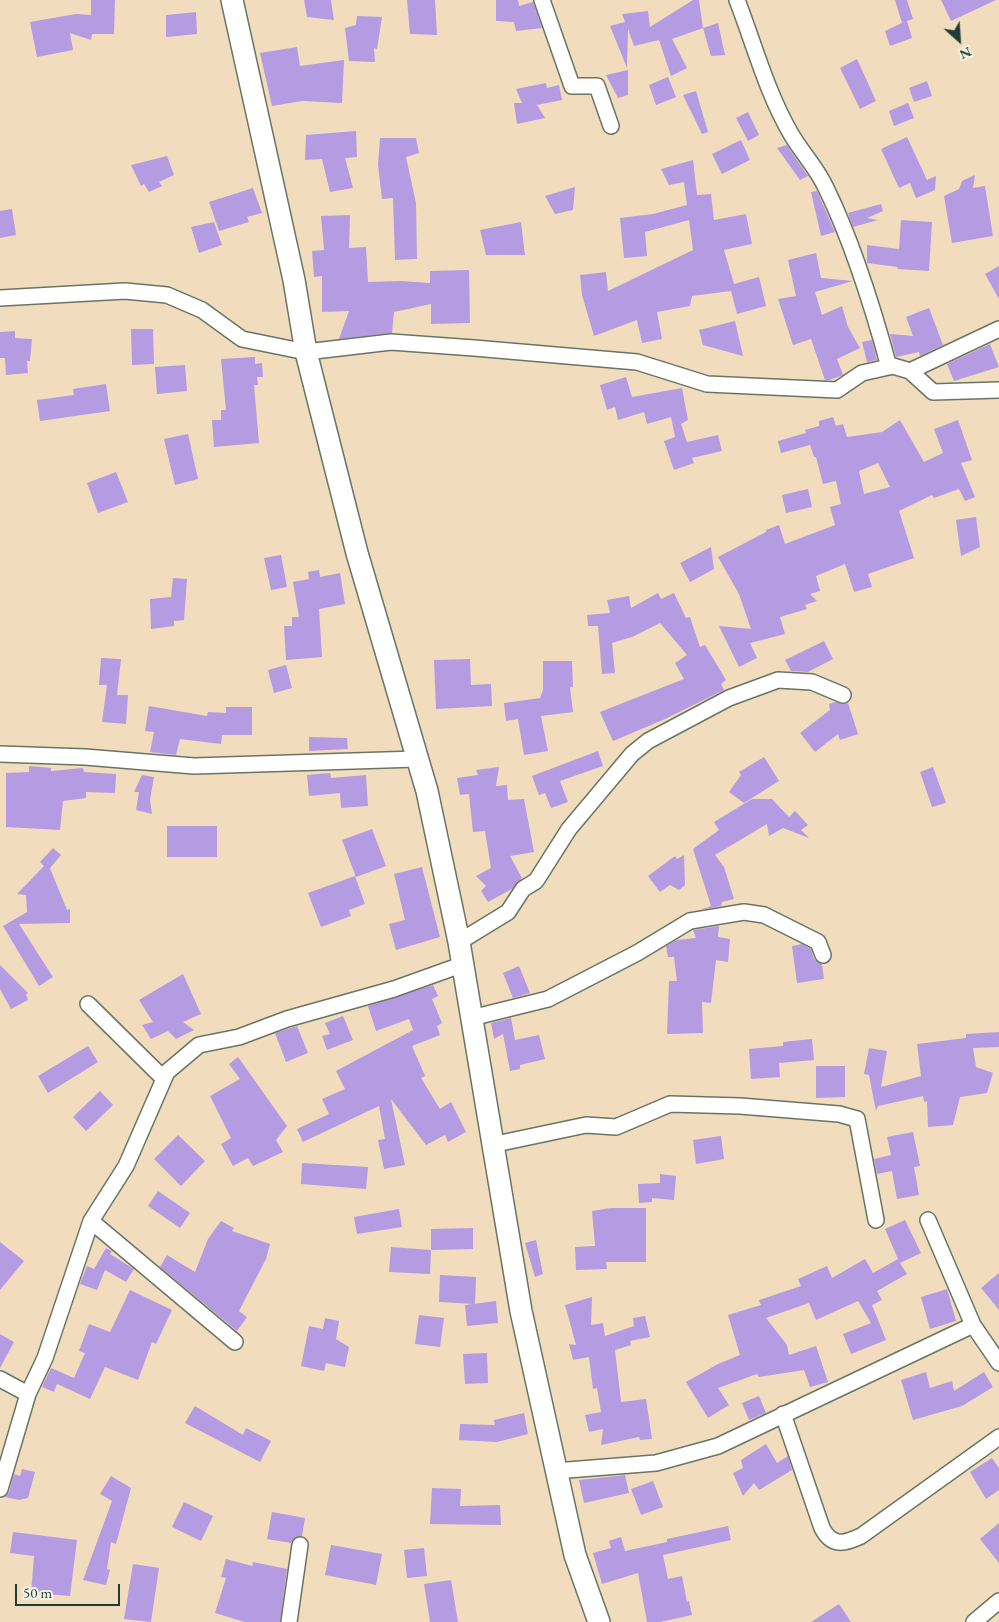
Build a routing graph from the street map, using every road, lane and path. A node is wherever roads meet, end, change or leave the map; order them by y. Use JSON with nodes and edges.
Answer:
{"nodes":[{"id":1,"x":232,"y":0,"type":"edge"},
{"id":2,"x":542,"y":0,"type":"edge"},
{"id":3,"x":737,"y":0,"type":"edge"},
{"id":4,"x":611,"y":126,"type":"dead end"},
{"id":5,"x":0,"y":298,"type":"edge"},
{"id":6,"x":999,"y":329,"type":"edge"},
{"id":7,"x":306,"y":352,"type":"junction"},
{"id":8,"x":889,"y":367,"type":"junction"},
{"id":9,"x":910,"y":371,"type":"junction"},
{"id":10,"x":999,"y":390,"type":"edge"},
{"id":11,"x":843,"y":695,"type":"dead end"},
{"id":12,"x":0,"y":754,"type":"edge"},
{"id":13,"x":417,"y":759,"type":"junction"},
{"id":14,"x":459,"y":942,"type":"junction"},
{"id":15,"x":823,"y":954,"type":"dead end"},
{"id":16,"x":461,"y":965,"type":"junction"},
{"id":17,"x":88,"y":1004,"type":"dead end"},
{"id":18,"x":471,"y":1018,"type":"junction"},
{"id":19,"x":164,"y":1079,"type":"junction"},
{"id":20,"x":491,"y":1145,"type":"junction"},
{"id":21,"x":876,"y":1220,"type":"dead end"},
{"id":22,"x":928,"y":1220,"type":"dead end"},
{"id":23,"x":91,"y":1221,"type":"junction"},
{"id":24,"x":973,"y":1325,"type":"junction"},
{"id":25,"x":235,"y":1342,"type":"dead end"},
{"id":26,"x":999,"y":1362,"type":"edge"},
{"id":27,"x":0,"y":1379,"type":"edge"},
{"id":28,"x":28,"y":1394,"type":"junction"},
{"id":29,"x":783,"y":1414,"type":"junction"},
{"id":30,"x":999,"y":1437,"type":"edge"},
{"id":31,"x":555,"y":1472,"type":"junction"},
{"id":32,"x":0,"y":1489,"type":"edge"},
{"id":33,"x":300,"y":1545,"type":"dead end"},
{"id":34,"x":999,"y":1601,"type":"edge"},
{"id":35,"x":289,"y":1622,"type":"edge"},
{"id":36,"x":599,"y":1622,"type":"edge"},
{"id":37,"x":974,"y":1622,"type":"edge"}],
"edges":[{"from":1,"to":7,"type":"street"},
{"from":2,"to":4,"type":"street"},
{"from":3,"to":8,"type":"street"},
{"from":5,"to":7,"type":"street"},
{"from":6,"to":9,"type":"street"},
{"from":7,"to":8,"type":"street"},
{"from":7,"to":13,"type":"street"},
{"from":8,"to":9,"type":"street"},
{"from":9,"to":10,"type":"street"},
{"from":11,"to":14,"type":"street"},
{"from":12,"to":13,"type":"street"},
{"from":13,"to":14,"type":"street"},
{"from":14,"to":16,"type":"street"},
{"from":15,"to":18,"type":"street"},
{"from":16,"to":18,"type":"street"},
{"from":16,"to":19,"type":"street"},
{"from":17,"to":19,"type":"street"},
{"from":18,"to":20,"type":"street"},
{"from":19,"to":23,"type":"street"},
{"from":20,"to":21,"type":"street"},
{"from":20,"to":31,"type":"street"},
{"from":22,"to":24,"type":"street"},
{"from":23,"to":25,"type":"street"},
{"from":23,"to":28,"type":"street"},
{"from":24,"to":26,"type":"street"},
{"from":24,"to":29,"type":"street"},
{"from":27,"to":28,"type":"street"},
{"from":28,"to":32,"type":"street"},
{"from":29,"to":30,"type":"street"},
{"from":29,"to":31,"type":"street"},
{"from":31,"to":36,"type":"street"},
{"from":33,"to":35,"type":"street"},
{"from":34,"to":37,"type":"street"}]}
